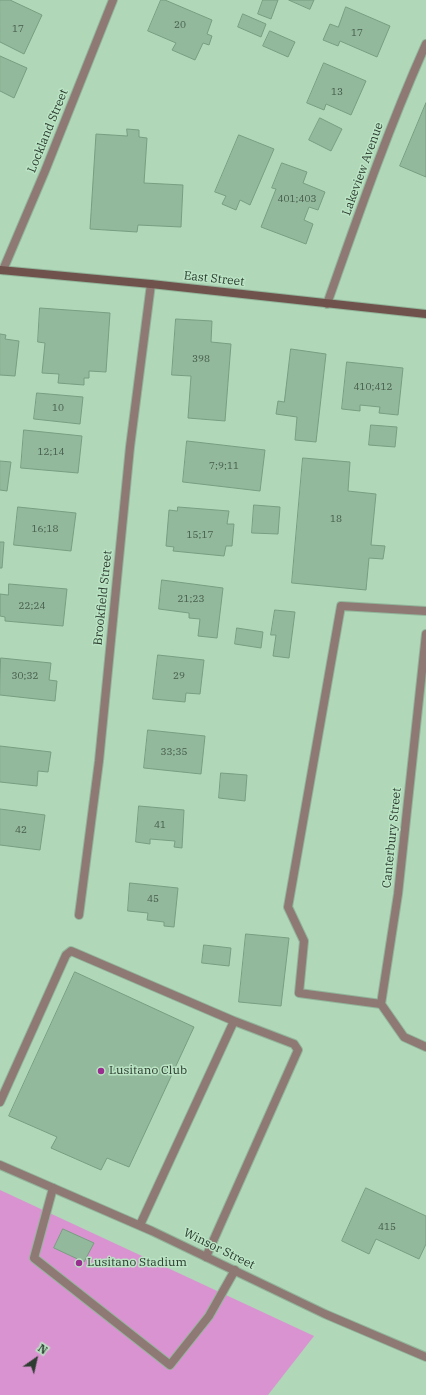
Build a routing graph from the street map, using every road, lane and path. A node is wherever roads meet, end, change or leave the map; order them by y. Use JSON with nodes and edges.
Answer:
{"nodes":[{"id":1,"x":113,"y":0,"type":"edge"},
{"id":2,"x":426,"y":44,"type":"edge"},
{"id":3,"x":1,"y":270,"type":"edge"},
{"id":4,"x":152,"y":284,"type":"junction"},
{"id":5,"x":327,"y":304,"type":"junction"},
{"id":6,"x":426,"y":314,"type":"edge"},
{"id":7,"x":426,"y":611,"type":"edge"},
{"id":8,"x":426,"y":634,"type":"edge"},
{"id":9,"x":79,"y":915,"type":"dead end"},
{"id":10,"x":381,"y":1004,"type":"junction"},
{"id":11,"x":234,"y":1021,"type":"junction"},
{"id":12,"x":426,"y":1047,"type":"edge"},
{"id":13,"x":0,"y":1102,"type":"edge"},
{"id":14,"x":0,"y":1165,"type":"edge"},
{"id":15,"x":53,"y":1188,"type":"junction"},
{"id":16,"x":140,"y":1225,"type":"junction"},
{"id":17,"x":206,"y":1257,"type":"junction"},
{"id":18,"x":235,"y":1270,"type":"junction"},
{"id":19,"x":426,"y":1357,"type":"edge"}],
"edges":[{"from":1,"to":3,"type":"street","name":"Lockland Street"},
{"from":2,"to":5,"type":"street","name":"Lakeview Avenue"},
{"from":3,"to":4,"type":"main road","name":"East Street"},
{"from":4,"to":5,"type":"main road","name":"East Street"},
{"from":4,"to":9,"type":"street","name":"Brookfield Street"},
{"from":5,"to":6,"type":"main road","name":"East Street"},
{"from":7,"to":10,"type":"street"},
{"from":8,"to":10,"type":"street","name":"Canterbury Street"},
{"from":10,"to":12,"type":"street"},
{"from":11,"to":13,"type":"street"},
{"from":11,"to":16,"type":"street"},
{"from":11,"to":17,"type":"street"},
{"from":14,"to":15,"type":"street","name":"Winsor Street"},
{"from":15,"to":16,"type":"street","name":"Winsor Street"},
{"from":15,"to":18,"type":"street"},
{"from":16,"to":17,"type":"street","name":"Winsor Street"},
{"from":17,"to":18,"type":"street","name":"Winsor Street"},
{"from":18,"to":19,"type":"street","name":"Winsor Street"}]}
